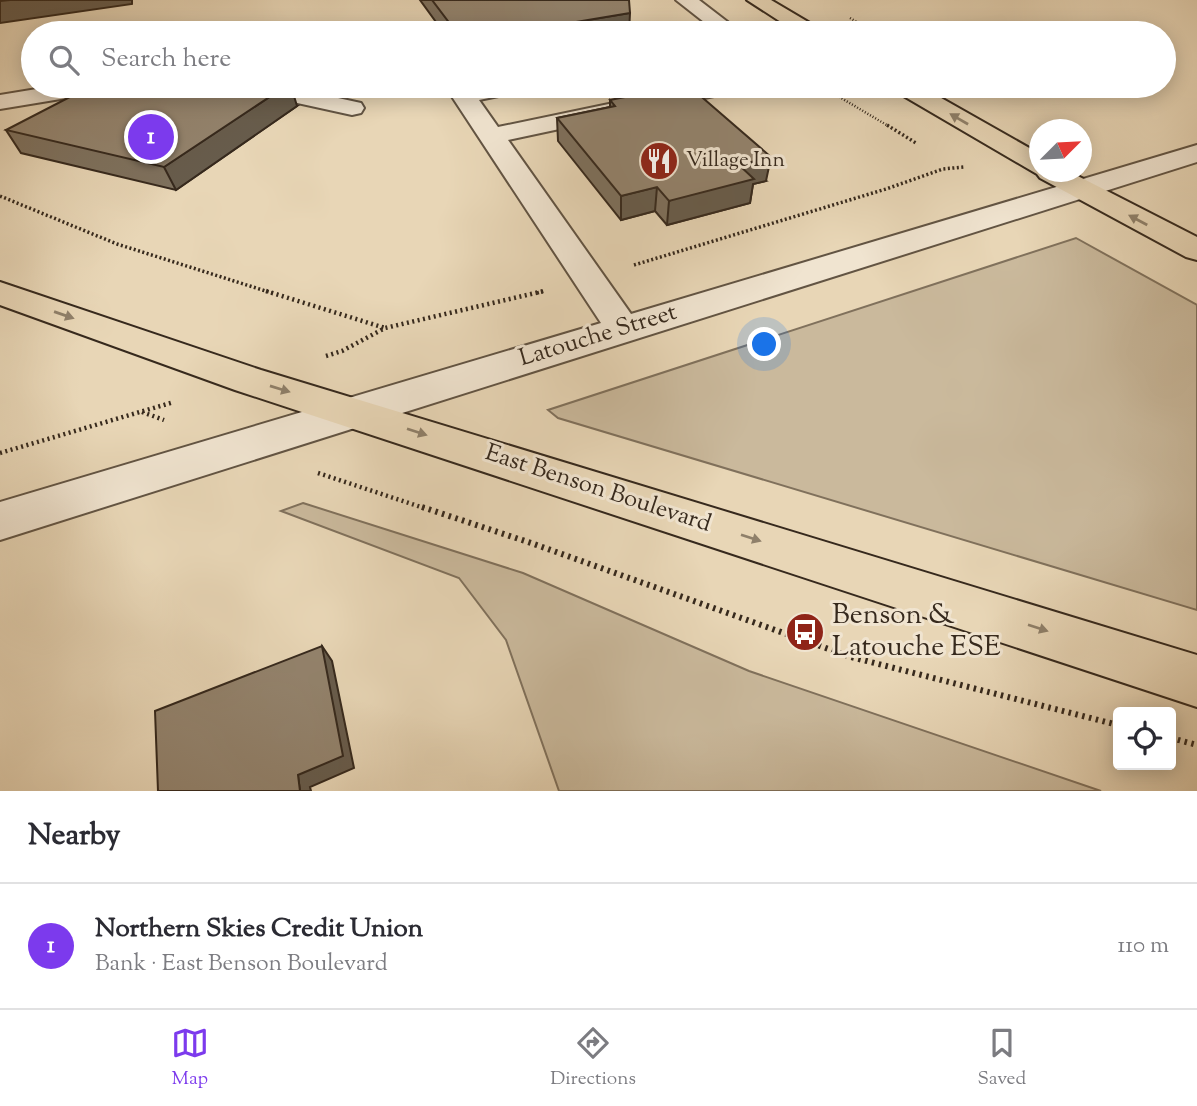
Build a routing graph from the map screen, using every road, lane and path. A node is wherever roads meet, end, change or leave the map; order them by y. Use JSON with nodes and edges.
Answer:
{"nodes":[{"id":1,"x":686,"y":0,"type":"edge"},
{"id":2,"x":757,"y":0,"type":"edge"},
{"id":3,"x":715,"y":21,"type":"edge"},
{"id":4,"x":787,"y":21,"type":"edge"},
{"id":5,"x":24,"y":98,"type":"edge"},
{"id":6,"x":466,"y":98,"type":"edge"},
{"id":7,"x":672,"y":98,"type":"edge"},
{"id":8,"x":924,"y":98,"type":"edge"},
{"id":9,"x":0,"y":102,"type":"edge"},
{"id":10,"x":491,"y":136,"type":"junction"},
{"id":11,"x":1197,"y":153,"type":"edge"},
{"id":12,"x":1029,"y":160,"type":"edge"},
{"id":13,"x":976,"y":166,"type":"dead end"},
{"id":14,"x":1067,"y":182,"type":"edge"},
{"id":15,"x":1079,"y":189,"type":"junction"},
{"id":16,"x":0,"y":196,"type":"edge"},
{"id":17,"x":1197,"y":250,"type":"edge"},
{"id":18,"x":588,"y":278,"type":"junction"},
{"id":19,"x":0,"y":293,"type":"edge"},
{"id":20,"x":385,"y":328,"type":"junction"},
{"id":21,"x":623,"y":329,"type":"junction"},
{"id":22,"x":342,"y":351,"type":"dead end"},
{"id":23,"x":142,"y":412,"type":"dead end"},
{"id":24,"x":352,"y":412,"type":"junction"},
{"id":25,"x":0,"y":453,"type":"edge"},
{"id":26,"x":357,"y":487,"type":"dead end"},
{"id":27,"x":0,"y":521,"type":"edge"},
{"id":28,"x":1197,"y":681,"type":"edge"},
{"id":29,"x":1113,"y":724,"type":"edge"},
{"id":30,"x":1176,"y":739,"type":"edge"},
{"id":31,"x":1197,"y":745,"type":"edge"}],
"edges":[{"from":1,"to":3,"type":"street"},
{"from":2,"to":4,"type":"main road"},
{"from":5,"to":9,"type":"street"},
{"from":6,"to":10,"type":"street"},
{"from":7,"to":10,"type":"street"},
{"from":12,"to":8,"type":"main road","one_way":true},
{"from":10,"to":18,"type":"street"},
{"from":11,"to":15,"type":"street","name":"Latouche Street"},
{"from":13,"to":18,"type":"path"},
{"from":14,"to":15,"type":"main road"},
{"from":17,"to":15,"type":"main road","one_way":true},
{"from":15,"to":21,"type":"street","name":"Latouche Street"},
{"from":16,"to":20,"type":"path"},
{"from":18,"to":20,"type":"path"},
{"from":18,"to":21,"type":"street"},
{"from":19,"to":24,"type":"main road","name":"East Benson Boulevard","one_way":true},
{"from":20,"to":22,"type":"path"},
{"from":21,"to":24,"type":"street","name":"Latouche Street"},
{"from":23,"to":25,"type":"path"},
{"from":24,"to":27,"type":"street","name":"Latouche Street"},
{"from":24,"to":28,"type":"main road","name":"East Benson Boulevard","one_way":true},
{"from":26,"to":29,"type":"path"},
{"from":30,"to":31,"type":"path"}]}
